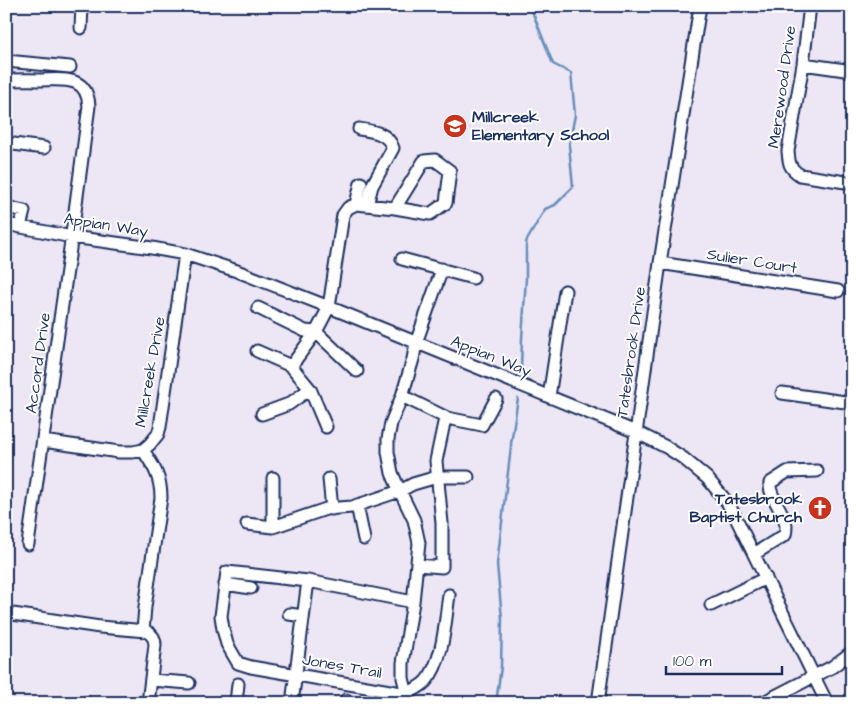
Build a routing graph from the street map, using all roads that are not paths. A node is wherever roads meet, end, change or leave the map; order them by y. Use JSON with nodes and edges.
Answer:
{"nodes":[{"id":1,"x":82,"y":6,"type":"edge"},
{"id":2,"x":700,"y":6,"type":"edge"},
{"id":3,"x":810,"y":6,"type":"edge"},
{"id":4,"x":81,"y":28,"type":"dead end"},
{"id":5,"x":6,"y":61,"type":"edge"},
{"id":6,"x":803,"y":64,"type":"junction"},
{"id":7,"x":70,"y":67,"type":"dead end"},
{"id":8,"x":852,"y":71,"type":"edge"},
{"id":9,"x":6,"y":81,"type":"edge"},
{"id":10,"x":359,"y":129,"type":"dead end"},
{"id":11,"x":6,"y":143,"type":"edge"},
{"id":12,"x":44,"y":148,"type":"dead end"},
{"id":13,"x":852,"y":183,"type":"edge"},
{"id":14,"x":362,"y":204,"type":"junction"},
{"id":15,"x":6,"y":207,"type":"edge"},
{"id":16,"x":395,"y":208,"type":"junction"},
{"id":17,"x":6,"y":224,"type":"edge"},
{"id":18,"x":20,"y":227,"type":"junction"},
{"id":19,"x":72,"y":236,"type":"junction"},
{"id":20,"x":185,"y":254,"type":"junction"},
{"id":21,"x":402,"y":259,"type":"dead end"},
{"id":22,"x":660,"y":263,"type":"junction"},
{"id":23,"x":442,"y":269,"type":"junction"},
{"id":24,"x":473,"y":278,"type":"dead end"},
{"id":25,"x":565,"y":291,"type":"dead end"},
{"id":26,"x":838,"y":291,"type":"dead end"},
{"id":27,"x":329,"y":307,"type":"junction"},
{"id":28,"x":258,"y":308,"type":"dead end"},
{"id":29,"x":316,"y":332,"type":"junction"},
{"id":30,"x":416,"y":343,"type":"junction"},
{"id":31,"x":257,"y":351,"type":"dead end"},
{"id":32,"x":291,"y":366,"type":"junction"},
{"id":33,"x":357,"y":371,"type":"dead end"},
{"id":34,"x":310,"y":389,"type":"junction"},
{"id":35,"x":782,"y":393,"type":"dead end"},
{"id":36,"x":402,"y":396,"type":"junction"},
{"id":37,"x":549,"y":397,"type":"junction"},
{"id":38,"x":496,"y":399,"type":"dead end"},
{"id":39,"x":852,"y":403,"type":"edge"},
{"id":40,"x":262,"y":414,"type":"dead end"},
{"id":41,"x":447,"y":418,"type":"junction"},
{"id":42,"x":326,"y":427,"type":"dead end"},
{"id":43,"x":636,"y":432,"type":"junction"},
{"id":44,"x":43,"y":441,"type":"junction"},
{"id":45,"x":143,"y":450,"type":"junction"},
{"id":46,"x":817,"y":471,"type":"dead end"},
{"id":47,"x":437,"y":477,"type":"junction"},
{"id":48,"x":273,"y":478,"type":"dead end"},
{"id":49,"x":468,"y":478,"type":"dead end"},
{"id":50,"x":328,"y":480,"type":"dead end"},
{"id":51,"x":400,"y":492,"type":"junction"},
{"id":52,"x":357,"y":505,"type":"junction"},
{"id":53,"x":332,"y":508,"type":"junction"},
{"id":54,"x":247,"y":524,"type":"dead end"},
{"id":55,"x":273,"y":527,"type":"junction"},
{"id":56,"x":364,"y":539,"type":"dead end"},
{"id":57,"x":28,"y":544,"type":"dead end"},
{"id":58,"x":754,"y":554,"type":"junction"},
{"id":59,"x":417,"y":565,"type":"junction"},
{"id":60,"x":766,"y":578,"type":"junction"},
{"id":61,"x":308,"y":581,"type":"junction"},
{"id":62,"x":225,"y":584,"type":"junction"},
{"id":63,"x":251,"y":588,"type":"dead end"},
{"id":64,"x":449,"y":595,"type":"dead end"},
{"id":65,"x":413,"y":602,"type":"junction"},
{"id":66,"x":711,"y":605,"type":"dead end"},
{"id":67,"x":6,"y":614,"type":"edge"},
{"id":68,"x":289,"y":614,"type":"dead end"},
{"id":69,"x":303,"y":616,"type":"junction"},
{"id":70,"x":143,"y":631,"type":"junction"},
{"id":71,"x":852,"y":652,"type":"edge"},
{"id":72,"x":296,"y":675,"type":"junction"},
{"id":73,"x":814,"y":676,"type":"junction"},
{"id":74,"x":151,"y":680,"type":"junction"},
{"id":75,"x":188,"y":683,"type":"dead end"},
{"id":76,"x":238,"y":684,"type":"dead end"},
{"id":77,"x":407,"y":698,"type":"edge"},
{"id":78,"x":148,"y":703,"type":"edge"},
{"id":79,"x":236,"y":703,"type":"edge"},
{"id":80,"x":292,"y":703,"type":"edge"},
{"id":81,"x":598,"y":703,"type":"edge"},
{"id":82,"x":762,"y":703,"type":"edge"},
{"id":83,"x":828,"y":703,"type":"edge"}],
"edges":[{"from":1,"to":4,"type":"street"},
{"from":2,"to":22,"type":"street","name":"Tatesbrook Drive"},
{"from":3,"to":6,"type":"street","name":"Merewood Drive"},
{"from":5,"to":7,"type":"street"},
{"from":6,"to":8,"type":"street"},
{"from":6,"to":13,"type":"street","name":"Merewood Drive"},
{"from":9,"to":19,"type":"street","name":"Accord Drive"},
{"from":10,"to":14,"type":"street"},
{"from":11,"to":12,"type":"street"},
{"from":14,"to":16,"type":"street"},
{"from":14,"to":27,"type":"street"},
{"from":15,"to":18,"type":"street"},
{"from":16,"to":16,"type":"street"},
{"from":17,"to":18,"type":"street","name":"Appian Way"},
{"from":18,"to":19,"type":"street","name":"Appian Way"},
{"from":19,"to":20,"type":"street","name":"Appian Way"},
{"from":19,"to":44,"type":"street","name":"Accord Drive"},
{"from":20,"to":27,"type":"street","name":"Appian Way"},
{"from":20,"to":45,"type":"street","name":"Millcreek Drive"},
{"from":21,"to":23,"type":"street"},
{"from":22,"to":26,"type":"street","name":"Sulier Court"},
{"from":22,"to":43,"type":"street","name":"Tatesbrook Drive"},
{"from":23,"to":24,"type":"street"},
{"from":23,"to":30,"type":"street"},
{"from":25,"to":37,"type":"street"},
{"from":27,"to":29,"type":"street"},
{"from":27,"to":30,"type":"street","name":"Appian Way"},
{"from":28,"to":29,"type":"street"},
{"from":29,"to":32,"type":"street"},
{"from":29,"to":33,"type":"street"},
{"from":30,"to":36,"type":"street"},
{"from":30,"to":37,"type":"street","name":"Appian Way"},
{"from":31,"to":32,"type":"street"},
{"from":32,"to":34,"type":"street"},
{"from":34,"to":40,"type":"street"},
{"from":34,"to":42,"type":"street"},
{"from":35,"to":39,"type":"street"},
{"from":36,"to":41,"type":"street"},
{"from":36,"to":51,"type":"street"},
{"from":37,"to":43,"type":"street","name":"Appian Way"},
{"from":38,"to":41,"type":"street"},
{"from":41,"to":47,"type":"street"},
{"from":43,"to":58,"type":"street","name":"Appian Way"},
{"from":43,"to":81,"type":"street","name":"Tatesbrook Drive"},
{"from":44,"to":45,"type":"street","name":"Millcreek Drive"},
{"from":44,"to":57,"type":"street","name":"Accord Drive"},
{"from":45,"to":70,"type":"street"},
{"from":46,"to":58,"type":"street"},
{"from":47,"to":49,"type":"street"},
{"from":47,"to":51,"type":"street"},
{"from":47,"to":59,"type":"street"},
{"from":48,"to":55,"type":"street"},
{"from":50,"to":53,"type":"street"},
{"from":51,"to":52,"type":"street"},
{"from":51,"to":59,"type":"street"},
{"from":52,"to":53,"type":"street"},
{"from":52,"to":56,"type":"street"},
{"from":53,"to":55,"type":"street"},
{"from":54,"to":55,"type":"street"},
{"from":58,"to":60,"type":"street","name":"Appian Way"},
{"from":59,"to":65,"type":"street"},
{"from":60,"to":66,"type":"street"},
{"from":60,"to":73,"type":"street","name":"Appian Way"},
{"from":61,"to":62,"type":"street"},
{"from":61,"to":65,"type":"street"},
{"from":61,"to":69,"type":"street"},
{"from":62,"to":63,"type":"street"},
{"from":62,"to":72,"type":"street","name":"Jones Trail"},
{"from":64,"to":77,"type":"street"},
{"from":65,"to":77,"type":"street"},
{"from":67,"to":70,"type":"street"},
{"from":68,"to":69,"type":"street"},
{"from":69,"to":72,"type":"street"},
{"from":70,"to":74,"type":"street"},
{"from":71,"to":73,"type":"street"},
{"from":72,"to":77,"type":"street","name":"Jones Trail"},
{"from":72,"to":80,"type":"street"},
{"from":73,"to":82,"type":"street"},
{"from":73,"to":83,"type":"street","name":"Appian Way"},
{"from":74,"to":75,"type":"street"},
{"from":74,"to":78,"type":"street"},
{"from":76,"to":79,"type":"street"}]}
